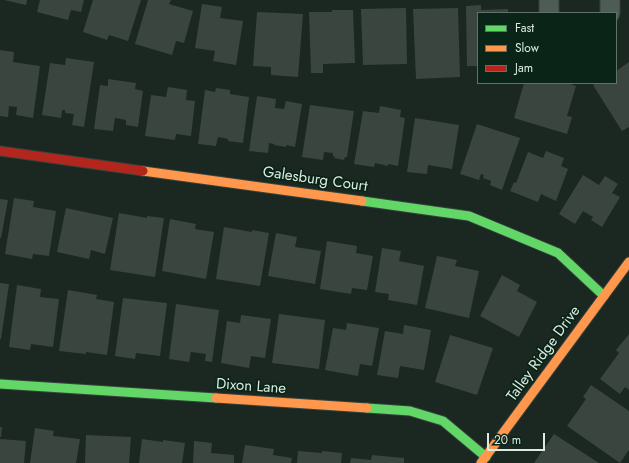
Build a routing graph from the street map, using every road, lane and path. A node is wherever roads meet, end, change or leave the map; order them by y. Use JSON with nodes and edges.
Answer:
{"nodes":[{"id":1,"x":549,"y":0,"type":"edge"},
{"id":2,"x":610,"y":0,"type":"edge"},
{"id":3,"x":549,"y":12,"type":"edge"},
{"id":4,"x":610,"y":12,"type":"edge"},
{"id":5,"x":0,"y":151,"type":"edge"},
{"id":6,"x":629,"y":262,"type":"edge"},
{"id":7,"x":604,"y":296,"type":"junction"},
{"id":8,"x":0,"y":384,"type":"edge"},
{"id":9,"x":484,"y":460,"type":"edge"}],
"edges":[{"from":1,"to":3,"type":"street"},
{"from":2,"to":4,"type":"street"},
{"from":5,"to":7,"type":"street","name":"Galesburg Court"},
{"from":6,"to":7,"type":"street","name":"Talley Ridge Drive"},
{"from":7,"to":9,"type":"street","name":"Talley Ridge Drive"},
{"from":8,"to":9,"type":"street","name":"Dixon Lane"}]}
